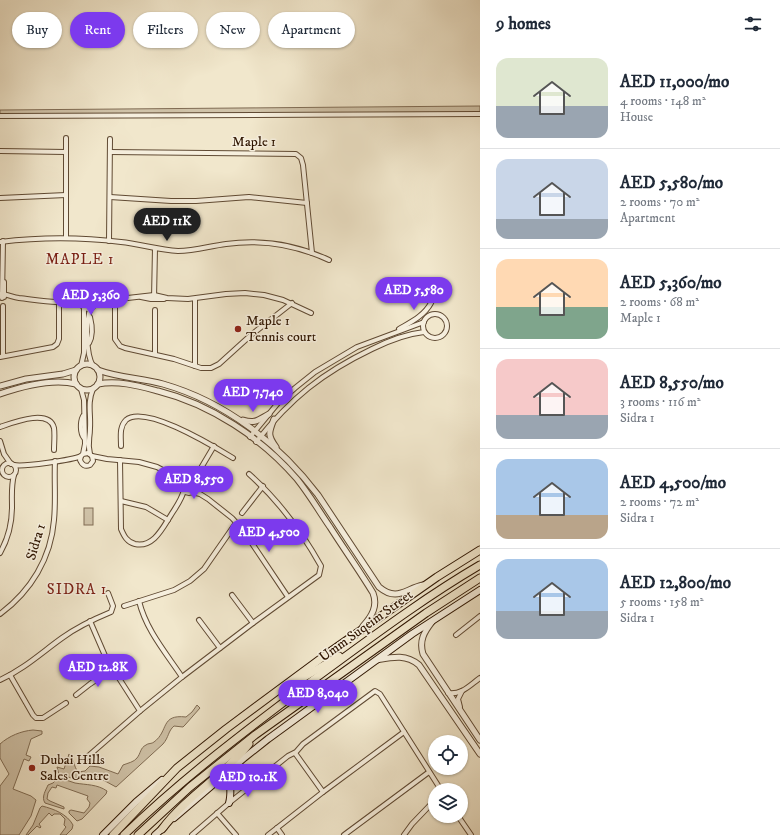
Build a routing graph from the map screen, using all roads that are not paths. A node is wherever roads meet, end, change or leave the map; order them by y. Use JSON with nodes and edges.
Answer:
{"nodes":[{"id":1,"x":480,"y":114,"type":"edge"},
{"id":2,"x":0,"y":116,"type":"edge"},
{"id":3,"x":66,"y":138,"type":"dead end"},
{"id":4,"x":110,"y":140,"type":"dead end"},
{"id":5,"x":0,"y":151,"type":"edge"},
{"id":6,"x":66,"y":152,"type":"junction"},
{"id":7,"x":110,"y":152,"type":"junction"},
{"id":8,"x":66,"y":195,"type":"junction"},
{"id":9,"x":110,"y":197,"type":"junction"},
{"id":10,"x":0,"y":198,"type":"edge"},
{"id":11,"x":307,"y":203,"type":"junction"},
{"id":12,"x":66,"y":238,"type":"junction"},
{"id":13,"x":109,"y":241,"type":"junction"},
{"id":14,"x":2,"y":242,"type":"edge"},
{"id":15,"x":155,"y":248,"type":"junction"},
{"id":16,"x":312,"y":253,"type":"junction"},
{"id":17,"x":329,"y":260,"type":"dead end"},
{"id":18,"x":438,"y":289,"type":"dead end"},
{"id":19,"x":2,"y":296,"type":"edge"},
{"id":20,"x":156,"y":297,"type":"junction"},
{"id":21,"x":82,"y":298,"type":"junction"},
{"id":22,"x":94,"y":298,"type":"junction"},
{"id":23,"x":115,"y":299,"type":"junction"},
{"id":24,"x":195,"y":299,"type":"junction"},
{"id":25,"x":104,"y":300,"type":"junction"},
{"id":26,"x":59,"y":301,"type":"junction"},
{"id":27,"x":71,"y":301,"type":"junction"},
{"id":28,"x":292,"y":303,"type":"junction"},
{"id":29,"x":3,"y":306,"type":"dead end"},
{"id":30,"x":83,"y":306,"type":"junction"},
{"id":31,"x":92,"y":306,"type":"junction"},
{"id":32,"x":155,"y":310,"type":"dead end"},
{"id":33,"x":311,"y":313,"type":"dead end"},
{"id":34,"x":424,"y":322,"type":"junction"},
{"id":35,"x":424,"y":332,"type":"junction"},
{"id":36,"x":391,"y":333,"type":"junction"},
{"id":37,"x":156,"y":354,"type":"junction"},
{"id":38,"x":2,"y":357,"type":"edge"},
{"id":39,"x":81,"y":366,"type":"junction"},
{"id":40,"x":93,"y":366,"type":"junction"},
{"id":41,"x":195,"y":366,"type":"junction"},
{"id":42,"x":76,"y":370,"type":"junction"},
{"id":43,"x":98,"y":370,"type":"junction"},
{"id":44,"x":76,"y":384,"type":"junction"},
{"id":45,"x":98,"y":384,"type":"junction"},
{"id":46,"x":0,"y":386,"type":"edge"},
{"id":47,"x":81,"y":389,"type":"junction"},
{"id":48,"x":93,"y":389,"type":"junction"},
{"id":49,"x":0,"y":394,"type":"edge"},
{"id":50,"x":269,"y":414,"type":"junction"},
{"id":51,"x":238,"y":418,"type":"junction"},
{"id":52,"x":274,"y":419,"type":"junction"},
{"id":53,"x":0,"y":428,"type":"edge"},
{"id":54,"x":252,"y":434,"type":"junction"},
{"id":55,"x":260,"y":436,"type":"junction"},
{"id":56,"x":0,"y":441,"type":"edge"},
{"id":57,"x":256,"y":442,"type":"junction"},
{"id":58,"x":121,"y":446,"type":"dead end"},
{"id":59,"x":214,"y":446,"type":"junction"},
{"id":60,"x":54,"y":450,"type":"dead end"},
{"id":61,"x":4,"y":454,"type":"junction"},
{"id":62,"x":82,"y":455,"type":"junction"},
{"id":63,"x":91,"y":455,"type":"junction"},
{"id":64,"x":283,"y":456,"type":"junction"},
{"id":65,"x":233,"y":458,"type":"dead end"},
{"id":66,"x":107,"y":459,"type":"junction"},
{"id":67,"x":69,"y":460,"type":"junction"},
{"id":68,"x":120,"y":460,"type":"junction"},
{"id":69,"x":55,"y":461,"type":"junction"},
{"id":70,"x":81,"y":462,"type":"junction"},
{"id":71,"x":92,"y":463,"type":"junction"},
{"id":72,"x":12,"y":464,"type":"junction"},
{"id":73,"x":24,"y":466,"type":"junction"},
{"id":74,"x":2,"y":468,"type":"edge"},
{"id":75,"x":198,"y":473,"type":"junction"},
{"id":76,"x":14,"y":474,"type":"junction"},
{"id":77,"x":249,"y":474,"type":"dead end"},
{"id":78,"x":4,"y":475,"type":"edge"},
{"id":79,"x":176,"y":477,"type":"junction"},
{"id":80,"x":188,"y":480,"type":"junction"},
{"id":81,"x":196,"y":484,"type":"junction"},
{"id":82,"x":263,"y":486,"type":"junction"},
{"id":83,"x":183,"y":488,"type":"junction"},
{"id":84,"x":12,"y":490,"type":"junction"},
{"id":85,"x":191,"y":493,"type":"junction"},
{"id":86,"x":203,"y":495,"type":"junction"},
{"id":87,"x":181,"y":500,"type":"junction"},
{"id":88,"x":121,"y":501,"type":"junction"},
{"id":89,"x":242,"y":513,"type":"dead end"},
{"id":90,"x":168,"y":520,"type":"junction"},
{"id":91,"x":236,"y":523,"type":"junction"},
{"id":92,"x":480,"y":550,"type":"edge"},
{"id":93,"x":0,"y":553,"type":"edge"},
{"id":94,"x":480,"y":565,"type":"edge"},
{"id":95,"x":480,"y":578,"type":"edge"},
{"id":96,"x":429,"y":583,"type":"junction"},
{"id":97,"x":480,"y":590,"type":"edge"},
{"id":98,"x":108,"y":593,"type":"dead end"},
{"id":99,"x":232,"y":595,"type":"dead end"},
{"id":100,"x":288,"y":597,"type":"junction"},
{"id":101,"x":139,"y":601,"type":"junction"},
{"id":102,"x":124,"y":606,"type":"dead end"},
{"id":103,"x":0,"y":614,"type":"edge"},
{"id":104,"x":480,"y":616,"type":"edge"},
{"id":105,"x":437,"y":617,"type":"junction"},
{"id":106,"x":199,"y":620,"type":"dead end"},
{"id":107,"x":90,"y":621,"type":"junction"},
{"id":108,"x":253,"y":623,"type":"junction"},
{"id":109,"x":392,"y":623,"type":"junction"},
{"id":110,"x":356,"y":635,"type":"junction"},
{"id":111,"x":456,"y":635,"type":"dead end"},
{"id":112,"x":220,"y":648,"type":"junction"},
{"id":113,"x":376,"y":660,"type":"junction"},
{"id":114,"x":112,"y":669,"type":"junction"},
{"id":115,"x":10,"y":675,"type":"junction"},
{"id":116,"x":182,"y":677,"type":"junction"},
{"id":117,"x":480,"y":678,"type":"edge"},
{"id":118,"x":0,"y":680,"type":"edge"},
{"id":119,"x":463,"y":691,"type":"junction"},
{"id":120,"x":448,"y":693,"type":"junction"},
{"id":121,"x":76,"y":695,"type":"dead end"},
{"id":122,"x":264,"y":700,"type":"junction"},
{"id":123,"x":66,"y":703,"type":"dead end"},
{"id":124,"x":140,"y":711,"type":"junction"},
{"id":125,"x":462,"y":713,"type":"junction"},
{"id":126,"x":404,"y":732,"type":"junction"},
{"id":127,"x":255,"y":735,"type":"junction"},
{"id":128,"x":480,"y":740,"type":"edge"},
{"id":129,"x":296,"y":753,"type":"junction"},
{"id":130,"x":480,"y":754,"type":"edge"},
{"id":131,"x":86,"y":758,"type":"dead end"},
{"id":132,"x":244,"y":758,"type":"junction"},
{"id":133,"x":177,"y":768,"type":"junction"},
{"id":134,"x":428,"y":770,"type":"edge"},
{"id":135,"x":428,"y":773,"type":"edge"},
{"id":136,"x":323,"y":792,"type":"junction"},
{"id":137,"x":229,"y":803,"type":"junction"},
{"id":138,"x":428,"y":807,"type":"edge"},
{"id":139,"x":217,"y":813,"type":"junction"},
{"id":140,"x":462,"y":823,"type":"edge"},
{"id":141,"x":277,"y":828,"type":"junction"},
{"id":142,"x":162,"y":829,"type":"junction"},
{"id":143,"x":469,"y":834,"type":"edge"},
{"id":144,"x":103,"y":835,"type":"edge"},
{"id":145,"x":114,"y":835,"type":"edge"},
{"id":146,"x":124,"y":835,"type":"edge"},
{"id":147,"x":138,"y":835,"type":"edge"},
{"id":148,"x":155,"y":835,"type":"edge"},
{"id":149,"x":192,"y":835,"type":"edge"},
{"id":150,"x":236,"y":835,"type":"edge"},
{"id":151,"x":268,"y":835,"type":"edge"},
{"id":152,"x":282,"y":835,"type":"edge"},
{"id":153,"x":344,"y":835,"type":"edge"},
{"id":154,"x":404,"y":835,"type":"edge"}],
"edges":[{"from":1,"to":2,"type":"street"},
{"from":3,"to":6,"type":"street"},
{"from":4,"to":7,"type":"street"},
{"from":5,"to":6,"type":"street"},
{"from":6,"to":8,"type":"street"},
{"from":7,"to":9,"type":"street"},
{"from":7,"to":11,"type":"street","name":"Maple 1"},
{"from":8,"to":10,"type":"street"},
{"from":8,"to":12,"type":"street"},
{"from":9,"to":11,"type":"street"},
{"from":9,"to":13,"type":"street"},
{"from":11,"to":16,"type":"street","name":"Maple 1"},
{"from":12,"to":13,"type":"street"},
{"from":12,"to":14,"type":"street"},
{"from":13,"to":15,"type":"street"},
{"from":14,"to":19,"type":"street"},
{"from":15,"to":16,"type":"street"},
{"from":15,"to":20,"type":"street"},
{"from":16,"to":17,"type":"street"},
{"from":18,"to":36,"type":"street"},
{"from":19,"to":26,"type":"street"},
{"from":20,"to":23,"type":"street"},
{"from":20,"to":24,"type":"street"},
{"from":21,"to":22,"type":"street"},
{"from":21,"to":27,"type":"street"},
{"from":21,"to":30,"type":"street"},
{"from":22,"to":25,"type":"street"},
{"from":22,"to":31,"type":"street"},
{"from":23,"to":25,"type":"street"},
{"from":23,"to":37,"type":"street"},
{"from":24,"to":28,"type":"street"},
{"from":24,"to":41,"type":"street"},
{"from":25,"to":31,"type":"street"},
{"from":26,"to":27,"type":"street"},
{"from":26,"to":38,"type":"street"},
{"from":27,"to":30,"type":"street"},
{"from":28,"to":33,"type":"street"},
{"from":28,"to":41,"type":"street"},
{"from":29,"to":38,"type":"street"},
{"from":30,"to":31,"type":"street"},
{"from":30,"to":39,"type":"street"},
{"from":31,"to":40,"type":"street"},
{"from":32,"to":37,"type":"street"},
{"from":34,"to":35,"type":"street"},
{"from":34,"to":35,"type":"street"},
{"from":34,"to":36,"type":"street"},
{"from":35,"to":52,"type":"street"},
{"from":36,"to":50,"type":"street"},
{"from":37,"to":41,"type":"street"},
{"from":39,"to":40,"type":"street"},
{"from":39,"to":42,"type":"street"},
{"from":40,"to":43,"type":"street"},
{"from":42,"to":44,"type":"street"},
{"from":42,"to":46,"type":"street"},
{"from":43,"to":45,"type":"street"},
{"from":43,"to":51,"type":"street"},
{"from":44,"to":47,"type":"street"},
{"from":44,"to":49,"type":"street"},
{"from":45,"to":48,"type":"street"},
{"from":45,"to":54,"type":"street"},
{"from":47,"to":48,"type":"street"},
{"from":47,"to":62,"type":"street"},
{"from":48,"to":63,"type":"street"},
{"from":50,"to":51,"type":"street"},
{"from":50,"to":54,"type":"street"},
{"from":51,"to":54,"type":"street"},
{"from":52,"to":55,"type":"street"},
{"from":52,"to":64,"type":"street"},
{"from":53,"to":60,"type":"street"},
{"from":54,"to":55,"type":"street"},
{"from":54,"to":57,"type":"street"},
{"from":55,"to":57,"type":"street"},
{"from":55,"to":64,"type":"street"},
{"from":56,"to":61,"type":"street"},
{"from":57,"to":110,"type":"street"},
{"from":58,"to":59,"type":"street"},
{"from":59,"to":65,"type":"street"},
{"from":59,"to":75,"type":"street"},
{"from":61,"to":72,"type":"street"},
{"from":61,"to":74,"type":"street"},
{"from":62,"to":63,"type":"street"},
{"from":62,"to":67,"type":"street"},
{"from":62,"to":70,"type":"street"},
{"from":63,"to":66,"type":"street"},
{"from":63,"to":71,"type":"street"},
{"from":64,"to":96,"type":"street"},
{"from":66,"to":68,"type":"street"},
{"from":66,"to":71,"type":"street"},
{"from":67,"to":69,"type":"street"},
{"from":67,"to":70,"type":"street"},
{"from":68,"to":79,"type":"street"},
{"from":68,"to":88,"type":"street"},
{"from":69,"to":73,"type":"street"},
{"from":69,"to":103,"type":"street","name":"Sidra 1"},
{"from":70,"to":71,"type":"street"},
{"from":72,"to":73,"type":"street"},
{"from":72,"to":74,"type":"street"},
{"from":72,"to":76,"type":"street"},
{"from":73,"to":76,"type":"street"},
{"from":74,"to":78,"type":"street"},
{"from":75,"to":80,"type":"street"},
{"from":75,"to":81,"type":"street"},
{"from":76,"to":78,"type":"street"},
{"from":76,"to":84,"type":"street","name":"Sidra 1"},
{"from":77,"to":82,"type":"street"},
{"from":78,"to":84,"type":"street"},
{"from":79,"to":80,"type":"street"},
{"from":79,"to":83,"type":"street"},
{"from":80,"to":81,"type":"street"},
{"from":80,"to":83,"type":"street"},
{"from":81,"to":85,"type":"street"},
{"from":81,"to":86,"type":"street"},
{"from":82,"to":89,"type":"street"},
{"from":82,"to":100,"type":"street"},
{"from":83,"to":85,"type":"street"},
{"from":83,"to":87,"type":"street"},
{"from":84,"to":93,"type":"street","name":"Sidra 1"},
{"from":85,"to":86,"type":"street"},
{"from":85,"to":87,"type":"street"},
{"from":86,"to":91,"type":"street"},
{"from":87,"to":90,"type":"street"},
{"from":88,"to":90,"type":"street"},
{"from":88,"to":90,"type":"street"},
{"from":91,"to":100,"type":"street"},
{"from":91,"to":101,"type":"street"},
{"from":92,"to":96,"type":"main road"},
{"from":94,"to":109,"type":"main road","name":"Umm Suqeim Street"},
{"from":95,"to":127,"type":"main road","name":"Umm Suqeim Street"},
{"from":96,"to":110,"type":"main road"},
{"from":97,"to":105,"type":"main road"},
{"from":98,"to":107,"type":"street"},
{"from":99,"to":108,"type":"street"},
{"from":100,"to":108,"type":"street"},
{"from":101,"to":102,"type":"street"},
{"from":101,"to":116,"type":"street"},
{"from":104,"to":111,"type":"street"},
{"from":105,"to":113,"type":"main road"},
{"from":105,"to":120,"type":"street"},
{"from":106,"to":112,"type":"street"},
{"from":107,"to":114,"type":"street"},
{"from":107,"to":115,"type":"street"},
{"from":108,"to":112,"type":"street"},
{"from":109,"to":122,"type":"main road"},
{"from":109,"to":146,"type":"main road","name":"Umm Suqeim Street"},
{"from":110,"to":122,"type":"main road"},
{"from":112,"to":116,"type":"street"},
{"from":113,"to":130,"type":"street"},
{"from":113,"to":132,"type":"main road"},
{"from":114,"to":121,"type":"street"},
{"from":114,"to":124,"type":"street"},
{"from":115,"to":118,"type":"street"},
{"from":115,"to":123,"type":"street"},
{"from":116,"to":124,"type":"street"},
{"from":117,"to":119,"type":"street"},
{"from":119,"to":120,"type":"street"},
{"from":119,"to":125,"type":"street"},
{"from":120,"to":125,"type":"street"},
{"from":122,"to":133,"type":"main road"},
{"from":124,"to":131,"type":"street"},
{"from":125,"to":128,"type":"street"},
{"from":126,"to":129,"type":"street"},
{"from":126,"to":134,"type":"street"},
{"from":126,"to":136,"type":"street"},
{"from":127,"to":142,"type":"main road"},
{"from":127,"to":147,"type":"main road","name":"Umm Suqeim Street"},
{"from":129,"to":136,"type":"street"},
{"from":129,"to":137,"type":"street"},
{"from":132,"to":137,"type":"main road"},
{"from":132,"to":142,"type":"main road"},
{"from":133,"to":144,"type":"main road"},
{"from":133,"to":145,"type":"main road"},
{"from":135,"to":153,"type":"street"},
{"from":136,"to":141,"type":"street"},
{"from":137,"to":139,"type":"street"},
{"from":138,"to":154,"type":"street"},
{"from":139,"to":149,"type":"street"},
{"from":139,"to":150,"type":"street"},
{"from":140,"to":143,"type":"street"},
{"from":141,"to":151,"type":"street"},
{"from":141,"to":152,"type":"street"},
{"from":142,"to":148,"type":"main road"}]}
